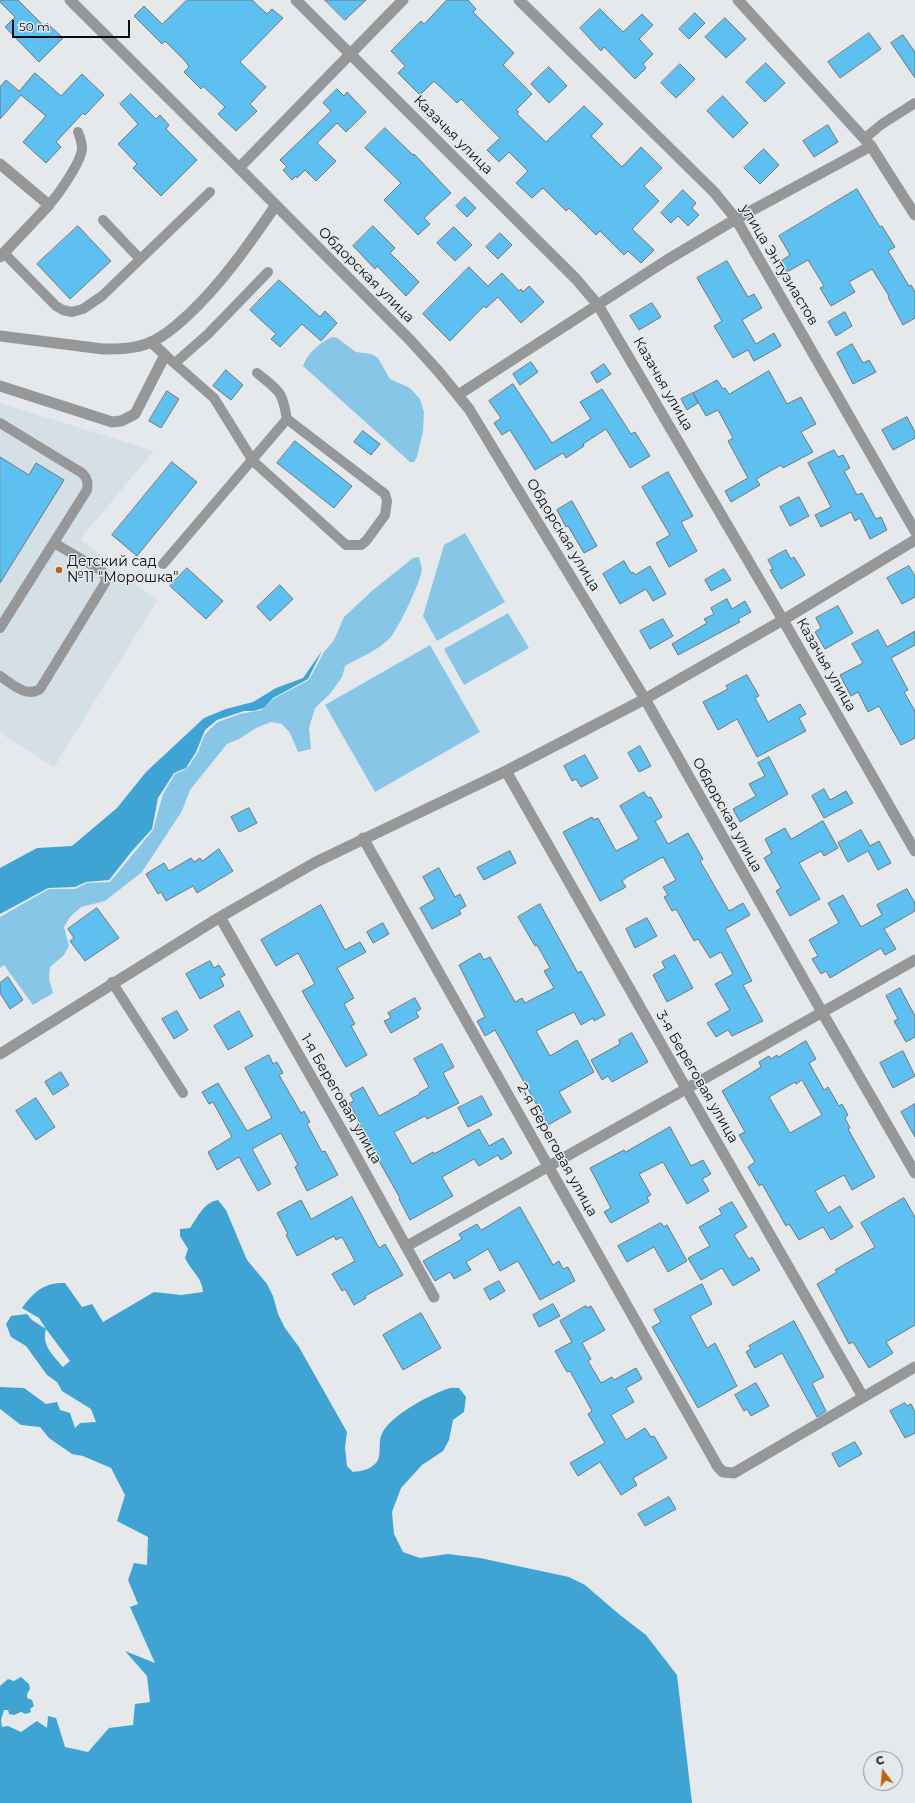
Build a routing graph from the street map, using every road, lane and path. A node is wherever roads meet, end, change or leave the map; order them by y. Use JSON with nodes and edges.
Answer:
{"nodes":[{"id":1,"x":70,"y":0,"type":"edge"},
{"id":2,"x":296,"y":0,"type":"edge"},
{"id":3,"x":403,"y":0,"type":"edge"},
{"id":4,"x":519,"y":0,"type":"edge"},
{"id":5,"x":738,"y":0,"type":"edge"},
{"id":6,"x":351,"y":53,"type":"junction"},
{"id":7,"x":915,"y":103,"type":"edge"},
{"id":8,"x":78,"y":132,"type":"dead end"},
{"id":9,"x":868,"y":142,"type":"junction"},
{"id":10,"x":0,"y":164,"type":"edge"},
{"id":11,"x":239,"y":168,"type":"junction"},
{"id":12,"x":210,"y":192,"type":"dead end"},
{"id":13,"x":49,"y":205,"type":"junction"},
{"id":14,"x":276,"y":205,"type":"junction"},
{"id":15,"x":915,"y":215,"type":"edge"},
{"id":16,"x":103,"y":220,"type":"dead end"},
{"id":17,"x":736,"y":220,"type":"junction"},
{"id":18,"x":2,"y":255,"type":"edge"},
{"id":19,"x":140,"y":259,"type":"junction"},
{"id":20,"x":268,"y":272,"type":"dead end"},
{"id":21,"x":598,"y":304,"type":"junction"},
{"id":22,"x":0,"y":336,"type":"edge"},
{"id":23,"x":151,"y":342,"type":"junction"},
{"id":24,"x":165,"y":355,"type":"junction"},
{"id":25,"x":175,"y":363,"type":"junction"},
{"id":26,"x":257,"y":373,"type":"dead end"},
{"id":27,"x":1,"y":389,"type":"edge"},
{"id":28,"x":458,"y":395,"type":"junction"},
{"id":29,"x":287,"y":419,"type":"junction"},
{"id":30,"x":0,"y":423,"type":"edge"},
{"id":31,"x":253,"y":461,"type":"junction"},
{"id":32,"x":915,"y":531,"type":"edge"},
{"id":33,"x":915,"y":540,"type":"edge"},
{"id":34,"x":54,"y":543,"type":"junction"},
{"id":35,"x":163,"y":564,"type":"dead end"},
{"id":36,"x":783,"y":620,"type":"junction"},
{"id":37,"x":0,"y":628,"type":"edge"},
{"id":38,"x":0,"y":676,"type":"edge"},
{"id":39,"x":645,"y":699,"type":"junction"},
{"id":40,"x":506,"y":771,"type":"junction"},
{"id":41,"x":363,"y":838,"type":"junction"},
{"id":42,"x":915,"y":852,"type":"edge"},
{"id":43,"x":220,"y":917,"type":"junction"},
{"id":44,"x":915,"y":960,"type":"edge"},
{"id":45,"x":112,"y":982,"type":"junction"},
{"id":46,"x":822,"y":1012,"type":"junction"},
{"id":47,"x":0,"y":1054,"type":"edge"},
{"id":48,"x":685,"y":1088,"type":"junction"},
{"id":49,"x":182,"y":1093,"type":"dead end"},
{"id":50,"x":548,"y":1166,"type":"junction"},
{"id":51,"x":915,"y":1172,"type":"edge"},
{"id":52,"x":406,"y":1246,"type":"junction"},
{"id":53,"x":434,"y":1297,"type":"dead end"},
{"id":54,"x":915,"y":1367,"type":"edge"},
{"id":55,"x":863,"y":1397,"type":"junction"}],
"edges":[{"from":1,"to":11,"type":"street","name":"Обдорская улица"},
{"from":2,"to":6,"type":"street","name":"Казачья улица"},
{"from":3,"to":6,"type":"street"},
{"from":4,"to":17,"type":"street","name":"улица Энтузиастов"},
{"from":5,"to":9,"type":"street"},
{"from":6,"to":11,"type":"street"},
{"from":6,"to":21,"type":"street","name":"Казачья улица"},
{"from":7,"to":9,"type":"lane"},
{"from":8,"to":13,"type":"lane"},
{"from":9,"to":15,"type":"street"},
{"from":9,"to":17,"type":"street"},
{"from":10,"to":13,"type":"street"},
{"from":11,"to":14,"type":"street","name":"Обдорская улица"},
{"from":12,"to":19,"type":"lane"},
{"from":13,"to":18,"type":"street"},
{"from":14,"to":23,"type":"street"},
{"from":14,"to":28,"type":"street","name":"Обдорская улица"},
{"from":16,"to":19,"type":"lane"},
{"from":17,"to":21,"type":"street"},
{"from":17,"to":32,"type":"street","name":"улица Энтузиастов"},
{"from":18,"to":19,"type":"lane"},
{"from":20,"to":25,"type":"lane"},
{"from":21,"to":28,"type":"street"},
{"from":21,"to":36,"type":"street","name":"Казачья улица"},
{"from":22,"to":23,"type":"street"},
{"from":23,"to":24,"type":"street"},
{"from":24,"to":25,"type":"lane"},
{"from":24,"to":27,"type":"street"},
{"from":25,"to":31,"type":"lane"},
{"from":26,"to":29,"type":"lane"},
{"from":28,"to":39,"type":"street","name":"Обдорская улица"},
{"from":29,"to":31,"type":"lane"},
{"from":29,"to":31,"type":"lane"},
{"from":30,"to":34,"type":"lane"},
{"from":31,"to":35,"type":"lane"},
{"from":33,"to":36,"type":"street"},
{"from":34,"to":37,"type":"lane"},
{"from":34,"to":38,"type":"lane"},
{"from":36,"to":39,"type":"street"},
{"from":36,"to":42,"type":"street","name":"Казачья улица"},
{"from":39,"to":40,"type":"street"},
{"from":39,"to":46,"type":"street","name":"Обдорская улица"},
{"from":40,"to":41,"type":"street"},
{"from":40,"to":48,"type":"street","name":"3-я Береговая улица"},
{"from":41,"to":43,"type":"street"},
{"from":41,"to":50,"type":"street","name":"2-я Береговая улица"},
{"from":43,"to":45,"type":"street"},
{"from":43,"to":52,"type":"street","name":"1-я Береговая улица"},
{"from":44,"to":46,"type":"street"},
{"from":45,"to":47,"type":"street"},
{"from":45,"to":49,"type":"lane"},
{"from":46,"to":48,"type":"street"},
{"from":46,"to":51,"type":"street","name":"Обдорская улица"},
{"from":48,"to":50,"type":"street"},
{"from":48,"to":55,"type":"street","name":"3-я Береговая улица"},
{"from":50,"to":52,"type":"street"},
{"from":50,"to":55,"type":"street","name":"2-я Береговая улица"},
{"from":52,"to":53,"type":"street","name":"1-я Береговая улица"},
{"from":54,"to":55,"type":"street"}]}
